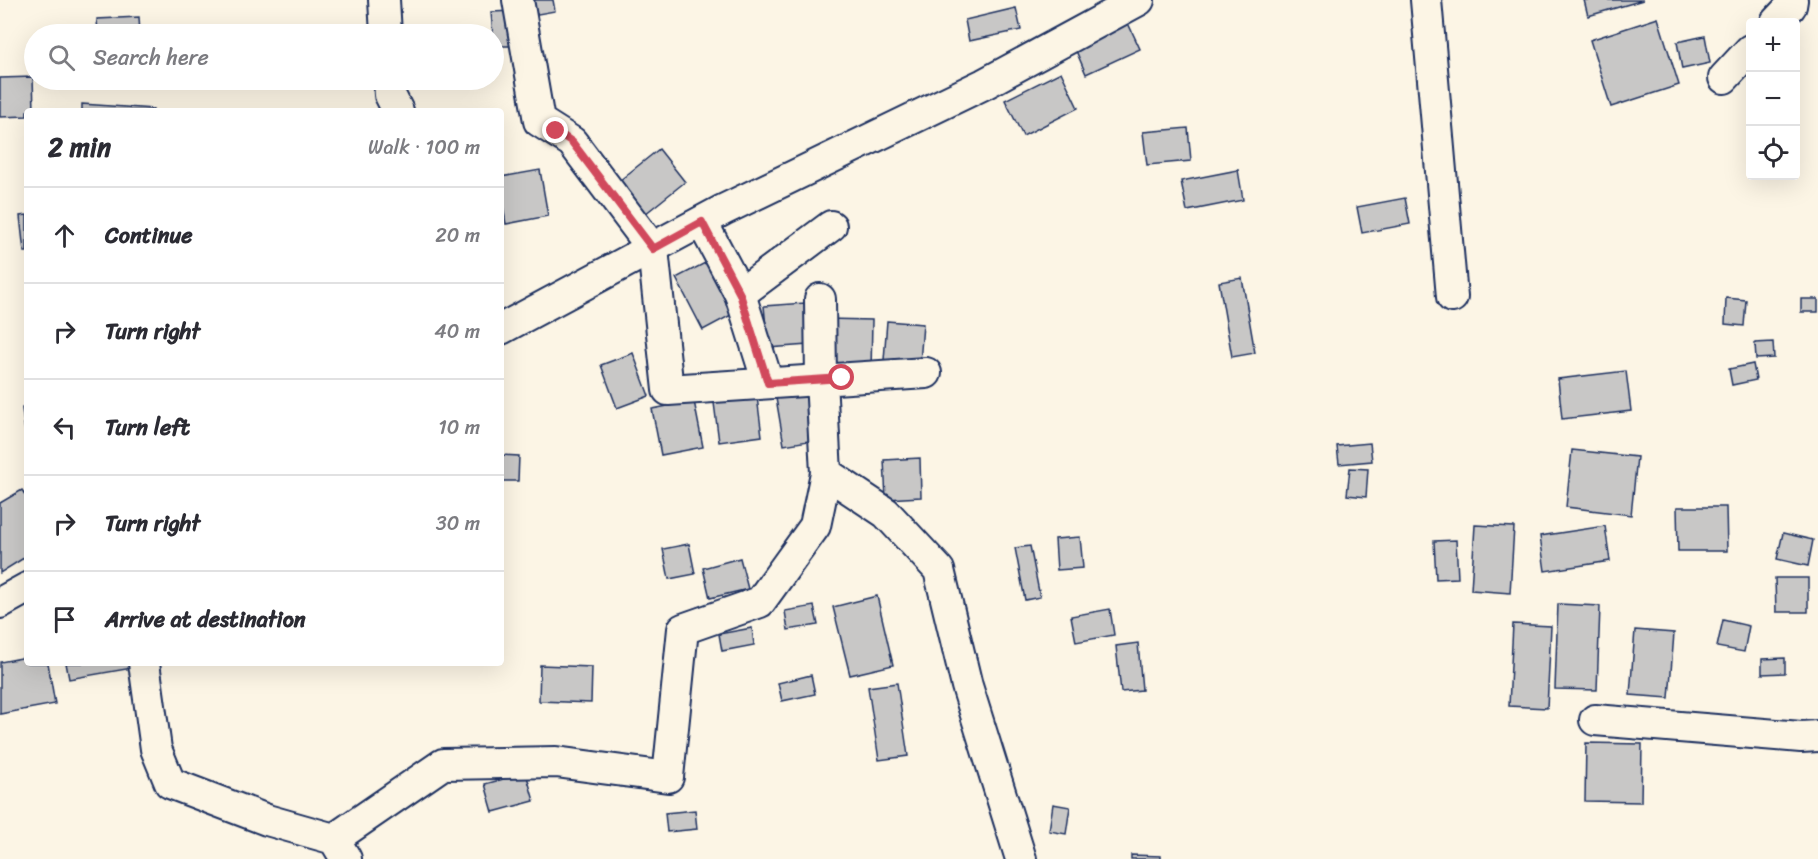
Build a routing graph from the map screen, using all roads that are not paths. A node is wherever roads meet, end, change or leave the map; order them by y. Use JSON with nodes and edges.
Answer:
{"nodes":[{"id":1,"x":384,"y":0,"type":"edge"},
{"id":2,"x":518,"y":0,"type":"edge"},
{"id":3,"x":1139,"y":0,"type":"edge"},
{"id":4,"x":1425,"y":0,"type":"edge"},
{"id":5,"x":1792,"y":0,"type":"edge"},
{"id":6,"x":1780,"y":18,"type":"edge"},
{"id":7,"x":385,"y":24,"type":"edge"},
{"id":8,"x":1746,"y":54,"type":"edge"},
{"id":9,"x":1724,"y":78,"type":"dead end"},
{"id":10,"x":390,"y":90,"type":"edge"},
{"id":11,"x":396,"y":108,"type":"edge"},
{"id":12,"x":713,"y":216,"type":"junction"},
{"id":13,"x":831,"y":226,"type":"dead end"},
{"id":14,"x":653,"y":249,"type":"junction"},
{"id":15,"x":740,"y":294,"type":"junction"},
{"id":16,"x":1452,"y":297,"type":"dead end"},
{"id":17,"x":820,"y":299,"type":"dead end"},
{"id":18,"x":504,"y":327,"type":"edge"},
{"id":19,"x":926,"y":373,"type":"dead end"},
{"id":20,"x":821,"y":380,"type":"junction"},
{"id":21,"x":768,"y":383,"type":"junction"},
{"id":22,"x":826,"y":473,"type":"junction"},
{"id":23,"x":24,"y":590,"type":"edge"},
{"id":24,"x":0,"y":603,"type":"edge"},
{"id":25,"x":144,"y":666,"type":"edge"},
{"id":26,"x":1595,"y":720,"type":"dead end"},
{"id":27,"x":1818,"y":736,"type":"edge"},
{"id":28,"x":340,"y":849,"type":"edge"},
{"id":29,"x":1021,"y":859,"type":"edge"}],
"edges":[{"from":1,"to":7,"type":"street"},
{"from":2,"to":14,"type":"street"},
{"from":3,"to":12,"type":"street"},
{"from":4,"to":16,"type":"street"},
{"from":5,"to":6,"type":"street"},
{"from":8,"to":9,"type":"street"},
{"from":10,"to":11,"type":"street"},
{"from":12,"to":14,"type":"street"},
{"from":12,"to":15,"type":"street"},
{"from":13,"to":15,"type":"street"},
{"from":14,"to":18,"type":"street"},
{"from":14,"to":21,"type":"street"},
{"from":15,"to":21,"type":"street"},
{"from":17,"to":20,"type":"street"},
{"from":19,"to":20,"type":"street"},
{"from":20,"to":21,"type":"street"},
{"from":20,"to":22,"type":"street"},
{"from":22,"to":28,"type":"street"},
{"from":22,"to":29,"type":"street"},
{"from":23,"to":24,"type":"street"},
{"from":25,"to":28,"type":"street"},
{"from":26,"to":27,"type":"street"}]}
